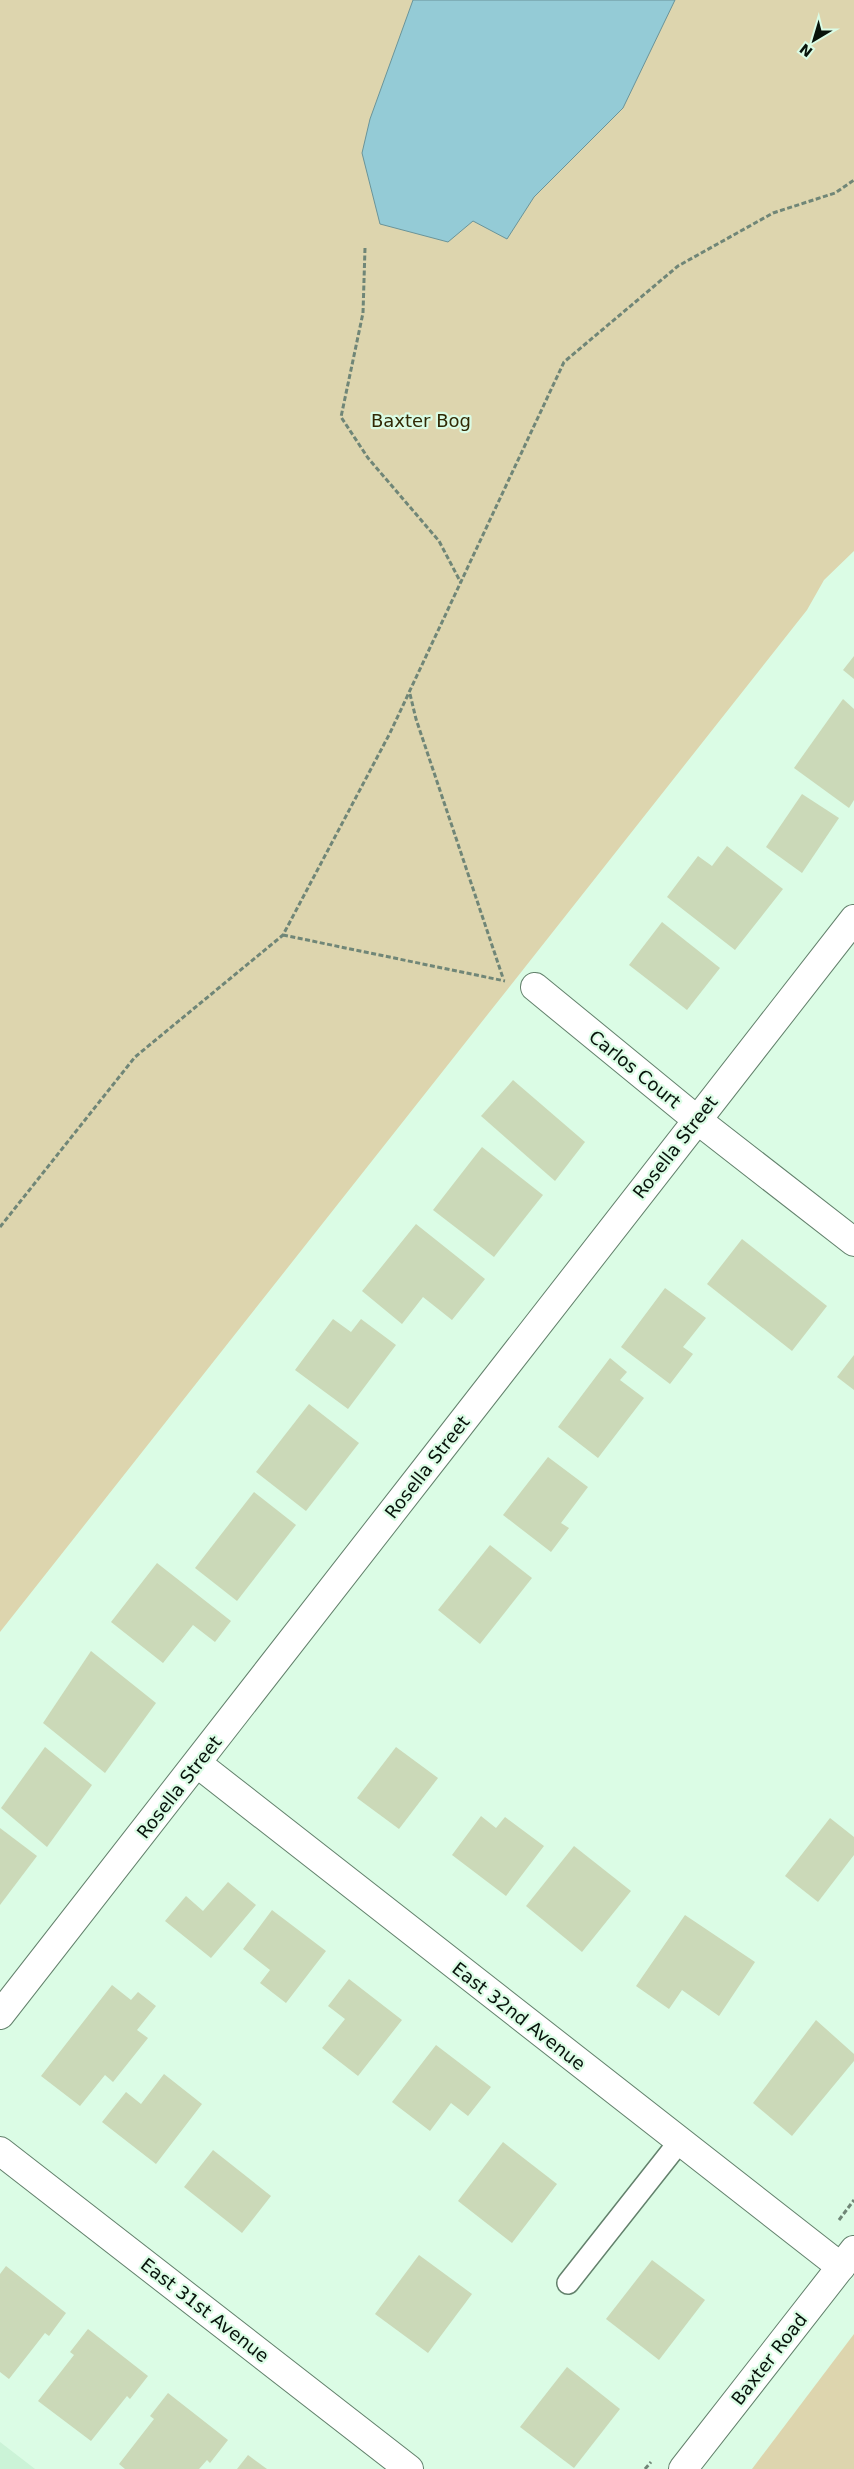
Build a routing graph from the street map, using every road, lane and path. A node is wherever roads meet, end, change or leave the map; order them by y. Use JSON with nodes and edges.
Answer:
{"nodes":[{"id":1,"x":854,"y":180,"type":"edge"},
{"id":2,"x":365,"y":248,"type":"dead end"},
{"id":3,"x":461,"y":584,"type":"junction"},
{"id":4,"x":410,"y":694,"type":"junction"},
{"id":5,"x":854,"y":919,"type":"edge"},
{"id":6,"x":283,"y":935,"type":"junction"},
{"id":7,"x":504,"y":981,"type":"junction"},
{"id":8,"x":535,"y":987,"type":"joint"},
{"id":9,"x":696,"y":1119,"type":"junction"},
{"id":10,"x":0,"y":1227,"type":"edge"},
{"id":11,"x":854,"y":1242,"type":"edge"},
{"id":12,"x":198,"y":1764,"type":"junction"},
{"id":13,"x":0,"y":2015,"type":"edge"},
{"id":14,"x":680,"y":2141,"type":"junction"},
{"id":15,"x":0,"y":2150,"type":"edge"},
{"id":16,"x":847,"y":2258,"type":"edge"},
{"id":17,"x":568,"y":2283,"type":"dead end"},
{"id":18,"x":409,"y":2469,"type":"edge"},
{"id":19,"x":683,"y":2469,"type":"edge"}],
"edges":[{"from":1,"to":3,"type":"path"},
{"from":2,"to":3,"type":"path"},
{"from":3,"to":4,"type":"path"},
{"from":4,"to":6,"type":"path"},
{"from":4,"to":7,"type":"path"},
{"from":5,"to":9,"type":"street","name":"Rosella Street"},
{"from":6,"to":7,"type":"path"},
{"from":6,"to":10,"type":"path"},
{"from":7,"to":8,"type":"path"},
{"from":8,"to":9,"type":"street","name":"Carlos Court"},
{"from":9,"to":11,"type":"street","name":"Carlos Court"},
{"from":9,"to":12,"type":"street","name":"Rosella Street"},
{"from":12,"to":13,"type":"street","name":"Rosella Street"},
{"from":12,"to":14,"type":"street","name":"East 32nd Avenue"},
{"from":14,"to":16,"type":"street","name":"East 32nd Avenue"},
{"from":14,"to":17,"type":"lane"},
{"from":15,"to":18,"type":"street","name":"East 31st Avenue"},
{"from":16,"to":19,"type":"street","name":"Baxter Road"}]}
